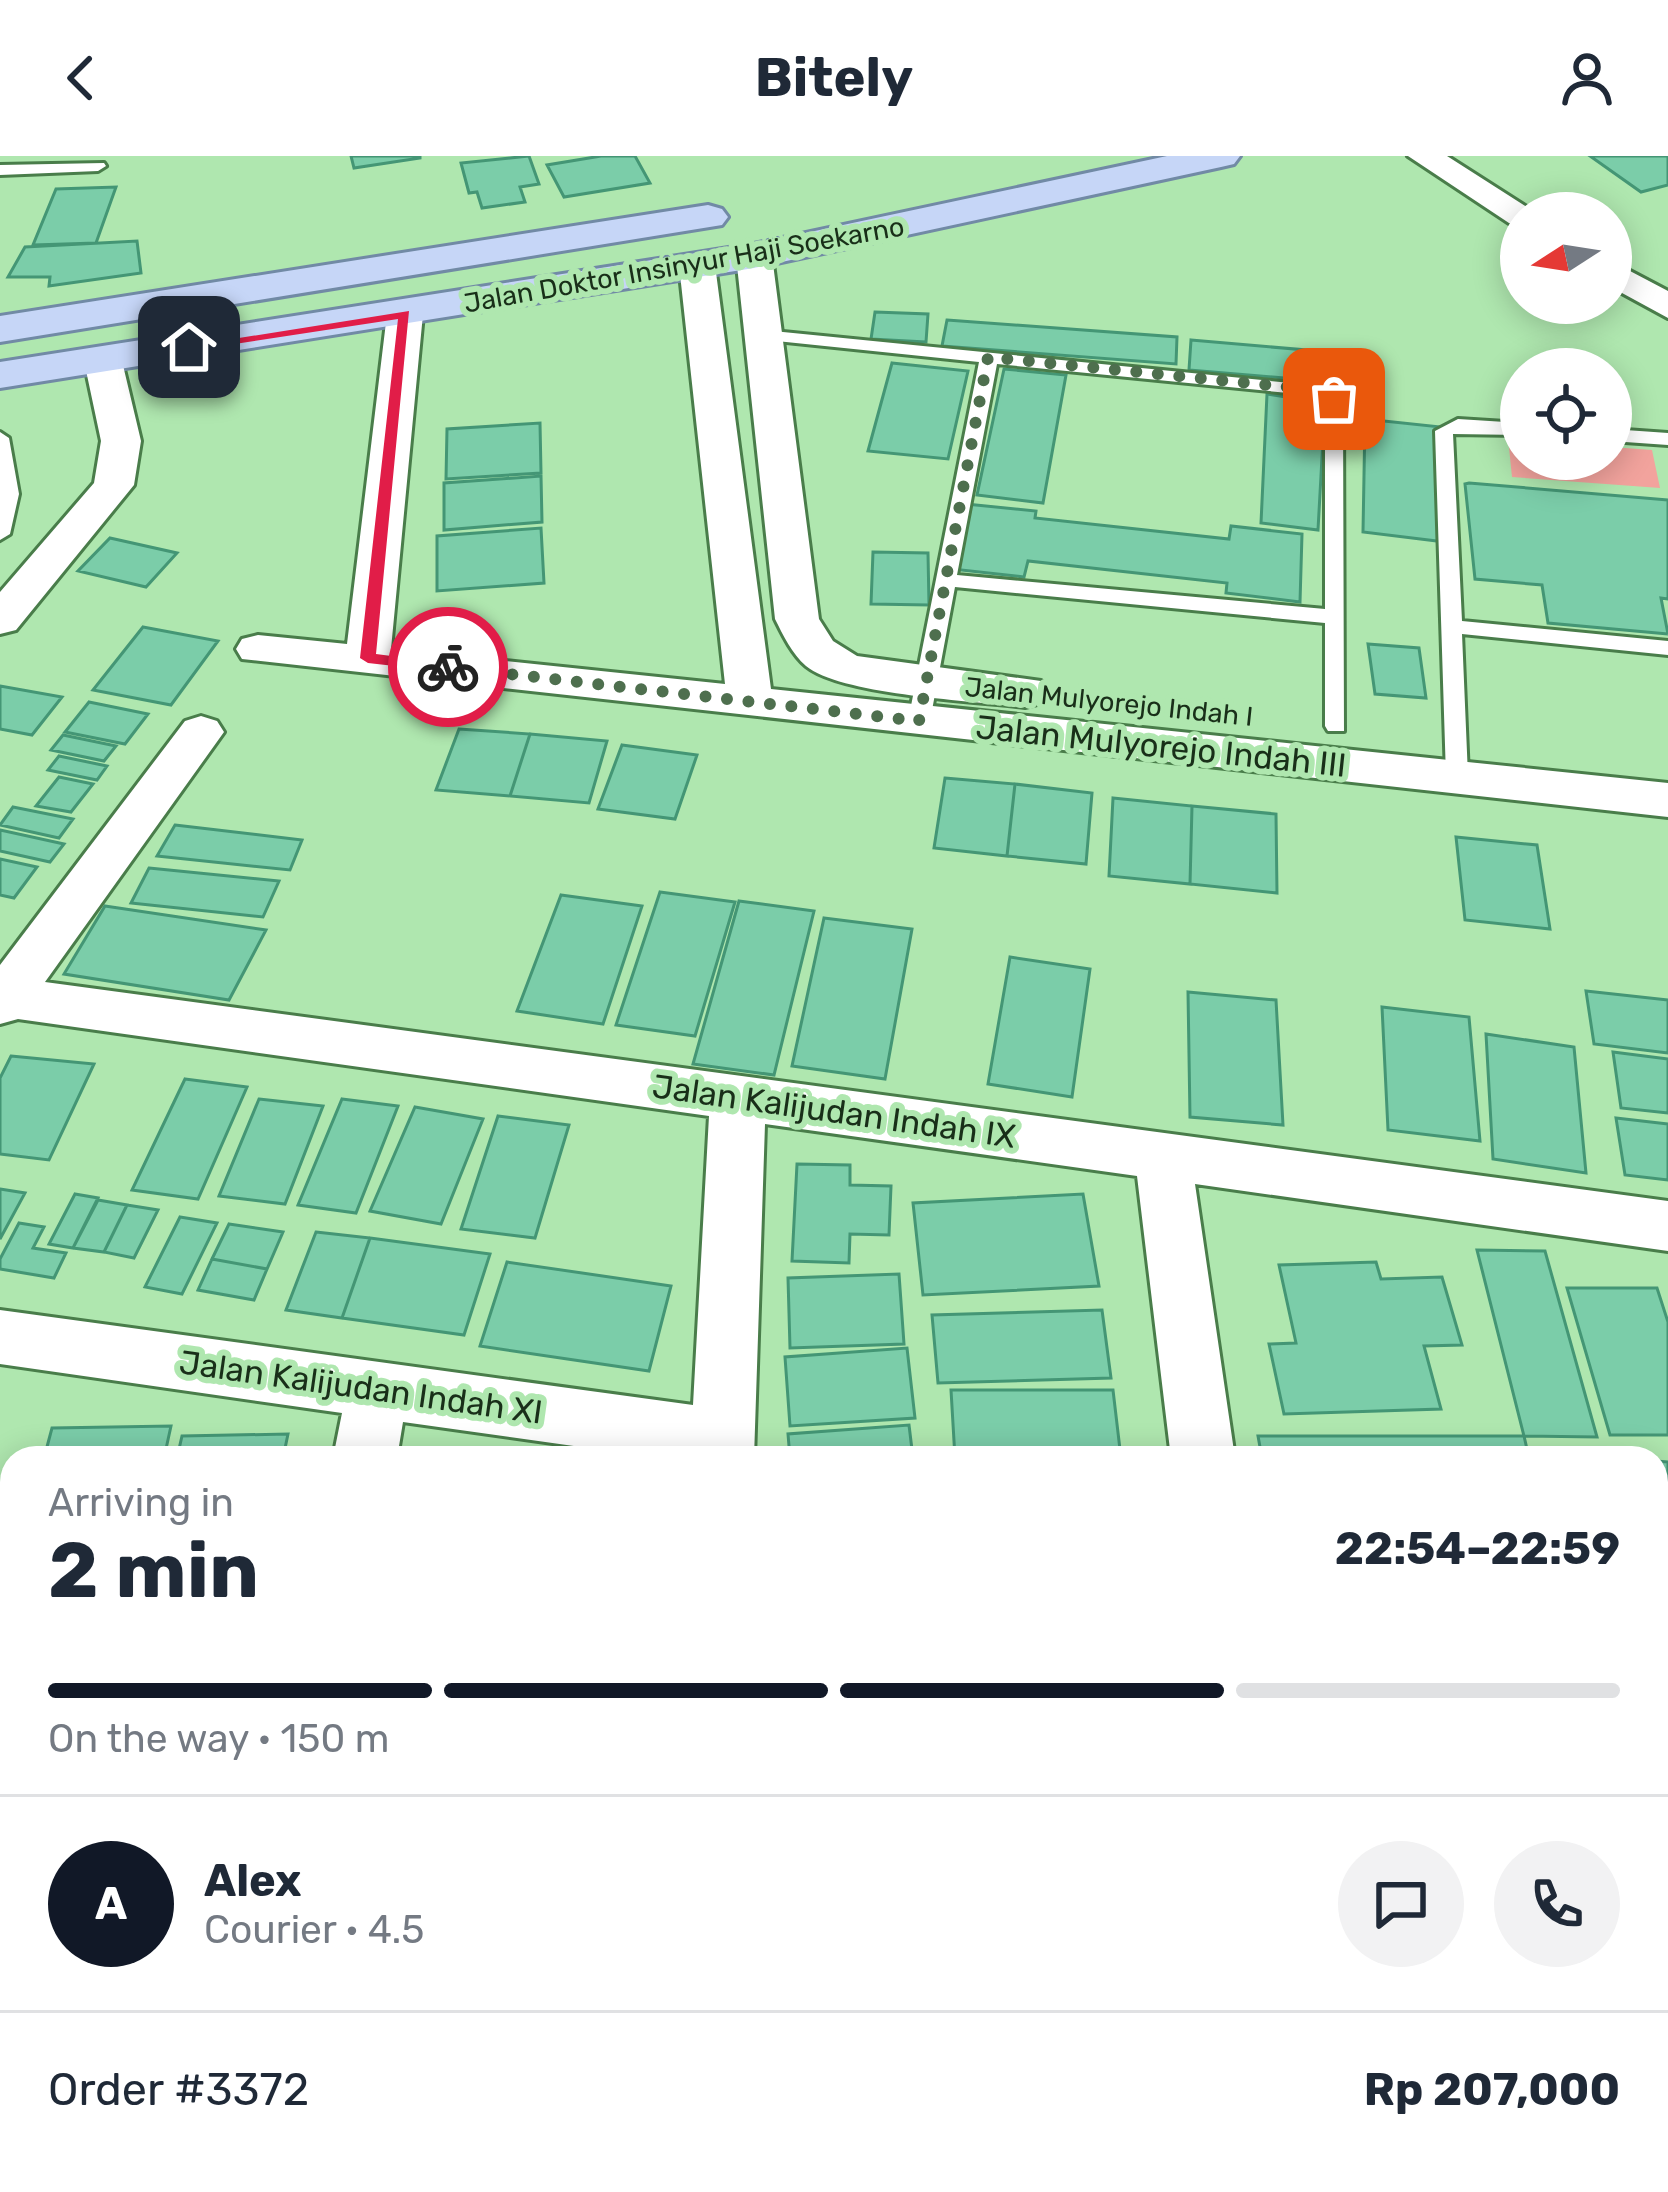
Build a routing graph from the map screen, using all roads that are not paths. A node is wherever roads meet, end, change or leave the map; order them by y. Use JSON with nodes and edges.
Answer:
{"nodes":[{"id":1,"x":1222,"y":156,"type":"edge"},
{"id":2,"x":1424,"y":156,"type":"edge"},
{"id":3,"x":98,"y":166,"type":"dead end"},
{"id":4,"x":0,"y":170,"type":"edge"},
{"id":5,"x":1500,"y":203,"type":"edge"},
{"id":6,"x":739,"y":212,"type":"dead end"},
{"id":7,"x":755,"y":273,"type":"junction"},
{"id":8,"x":700,"y":284,"type":"junction"},
{"id":9,"x":1632,"y":285,"type":"edge"},
{"id":10,"x":1668,"y":307,"type":"edge"},
{"id":11,"x":0,"y":329,"type":"edge"},
{"id":12,"x":402,"y":334,"type":"junction"},
{"id":13,"x":763,"y":335,"type":"junction"},
{"id":14,"x":988,"y":357,"type":"junction"},
{"id":15,"x":103,"y":361,"type":"junction"},
{"id":16,"x":0,"y":375,"type":"edge"},
{"id":17,"x":1500,"y":428,"type":"edge"},
{"id":18,"x":1632,"y":436,"type":"edge"},
{"id":19,"x":0,"y":439,"type":"edge"},
{"id":20,"x":1668,"y":439,"type":"edge"},
{"id":21,"x":5,"y":494,"type":"edge"},
{"id":22,"x":0,"y":533,"type":"edge"},
{"id":23,"x":788,"y":542,"type":"junction"},
{"id":24,"x":731,"y":543,"type":"junction"},
{"id":25,"x":945,"y":580,"type":"junction"},
{"id":26,"x":1336,"y":617,"type":"junction"},
{"id":27,"x":0,"y":620,"type":"edge"},
{"id":28,"x":1454,"y":627,"type":"junction"},
{"id":29,"x":1668,"y":648,"type":"edge"},
{"id":30,"x":258,"y":650,"type":"dead end"},
{"id":31,"x":368,"y":658,"type":"junction"},
{"id":32,"x":922,"y":701,"type":"junction"},
{"id":33,"x":750,"y":702,"type":"junction"},
{"id":34,"x":1336,"y":726,"type":"junction"},
{"id":35,"x":201,"y":732,"type":"dead end"},
{"id":36,"x":1458,"y":758,"type":"junction"},
{"id":37,"x":1668,"y":760,"type":"edge"},
{"id":38,"x":1668,"y":800,"type":"edge"},
{"id":39,"x":2,"y":999,"type":"edge"},
{"id":40,"x":739,"y":1098,"type":"junction"},
{"id":41,"x":1162,"y":1157,"type":"junction"},
{"id":42,"x":1668,"y":1226,"type":"edge"},
{"id":43,"x":1,"y":1341,"type":"edge"},
{"id":44,"x":378,"y":1390,"type":"junction"},
{"id":45,"x":367,"y":1446,"type":"edge"},
{"id":46,"x":710,"y":1446,"type":"edge"},
{"id":47,"x":722,"y":1446,"type":"edge"},
{"id":48,"x":1200,"y":1446,"type":"edge"}],
"edges":[{"from":1,"to":7,"type":"main road","name":"Jalan Doktor Insinyur Haji Soekarno"},
{"from":2,"to":5,"type":"street"},
{"from":3,"to":4,"type":"lane"},
{"from":6,"to":11,"type":"main road","name":"Jalan Doktor Insinyur Haji Soekarno"},
{"from":7,"to":8,"type":"main road","name":"Jalan Doktor Insinyur Haji Soekarno"},
{"from":7,"to":13,"type":"street","name":"Jalan Mulyorejo Indah I"},
{"from":8,"to":12,"type":"main road","name":"Jalan Doktor Insinyur Haji Soekarno"},
{"from":8,"to":24,"type":"street"},
{"from":9,"to":10,"type":"street"},
{"from":12,"to":15,"type":"main road","name":"Jalan Doktor Insinyur Haji Soekarno"},
{"from":12,"to":31,"type":"street"},
{"from":13,"to":14,"type":"lane"},
{"from":13,"to":23,"type":"street","name":"Jalan Mulyorejo Indah I"},
{"from":14,"to":25,"type":"lane"},
{"from":14,"to":26,"type":"lane"},
{"from":15,"to":16,"type":"main road","name":"Jalan Doktor Insinyur Haji Soekarno"},
{"from":15,"to":27,"type":"street"},
{"from":17,"to":28,"type":"lane"},
{"from":18,"to":20,"type":"lane"},
{"from":19,"to":21,"type":"lane"},
{"from":21,"to":22,"type":"lane"},
{"from":23,"to":24,"type":"street"},
{"from":23,"to":32,"type":"street","name":"Jalan Mulyorejo Indah I"},
{"from":24,"to":33,"type":"street"},
{"from":25,"to":26,"type":"lane"},
{"from":25,"to":32,"type":"lane"},
{"from":26,"to":34,"type":"lane"},
{"from":28,"to":29,"type":"lane"},
{"from":28,"to":36,"type":"lane"},
{"from":30,"to":31,"type":"street","name":"Jalan Mulyorejo Indah III"},
{"from":31,"to":33,"type":"street","name":"Jalan Mulyorejo Indah III"},
{"from":32,"to":33,"type":"street","name":"Jalan Mulyorejo Indah III"},
{"from":32,"to":34,"type":"street","name":"Jalan Mulyorejo Indah I"},
{"from":32,"to":36,"type":"street","name":"Jalan Mulyorejo Indah III"},
{"from":34,"to":36,"type":"street","name":"Jalan Mulyorejo Indah I"},
{"from":35,"to":39,"type":"street"},
{"from":36,"to":37,"type":"street","name":"Jalan Mulyorejo Indah I"},
{"from":36,"to":38,"type":"street","name":"Jalan Mulyorejo Indah III"},
{"from":39,"to":40,"type":"street","name":"Jalan Kalijudan Indah IX"},
{"from":40,"to":41,"type":"street","name":"Jalan Kalijudan Indah IX"},
{"from":40,"to":47,"type":"street"},
{"from":41,"to":42,"type":"street","name":"Jalan Kalijudan Indah IX"},
{"from":41,"to":48,"type":"street"},
{"from":43,"to":44,"type":"street","name":"Jalan Kalijudan Indah XI"},
{"from":44,"to":45,"type":"street"},
{"from":44,"to":46,"type":"street","name":"Jalan Kalijudan Indah XI"}]}
